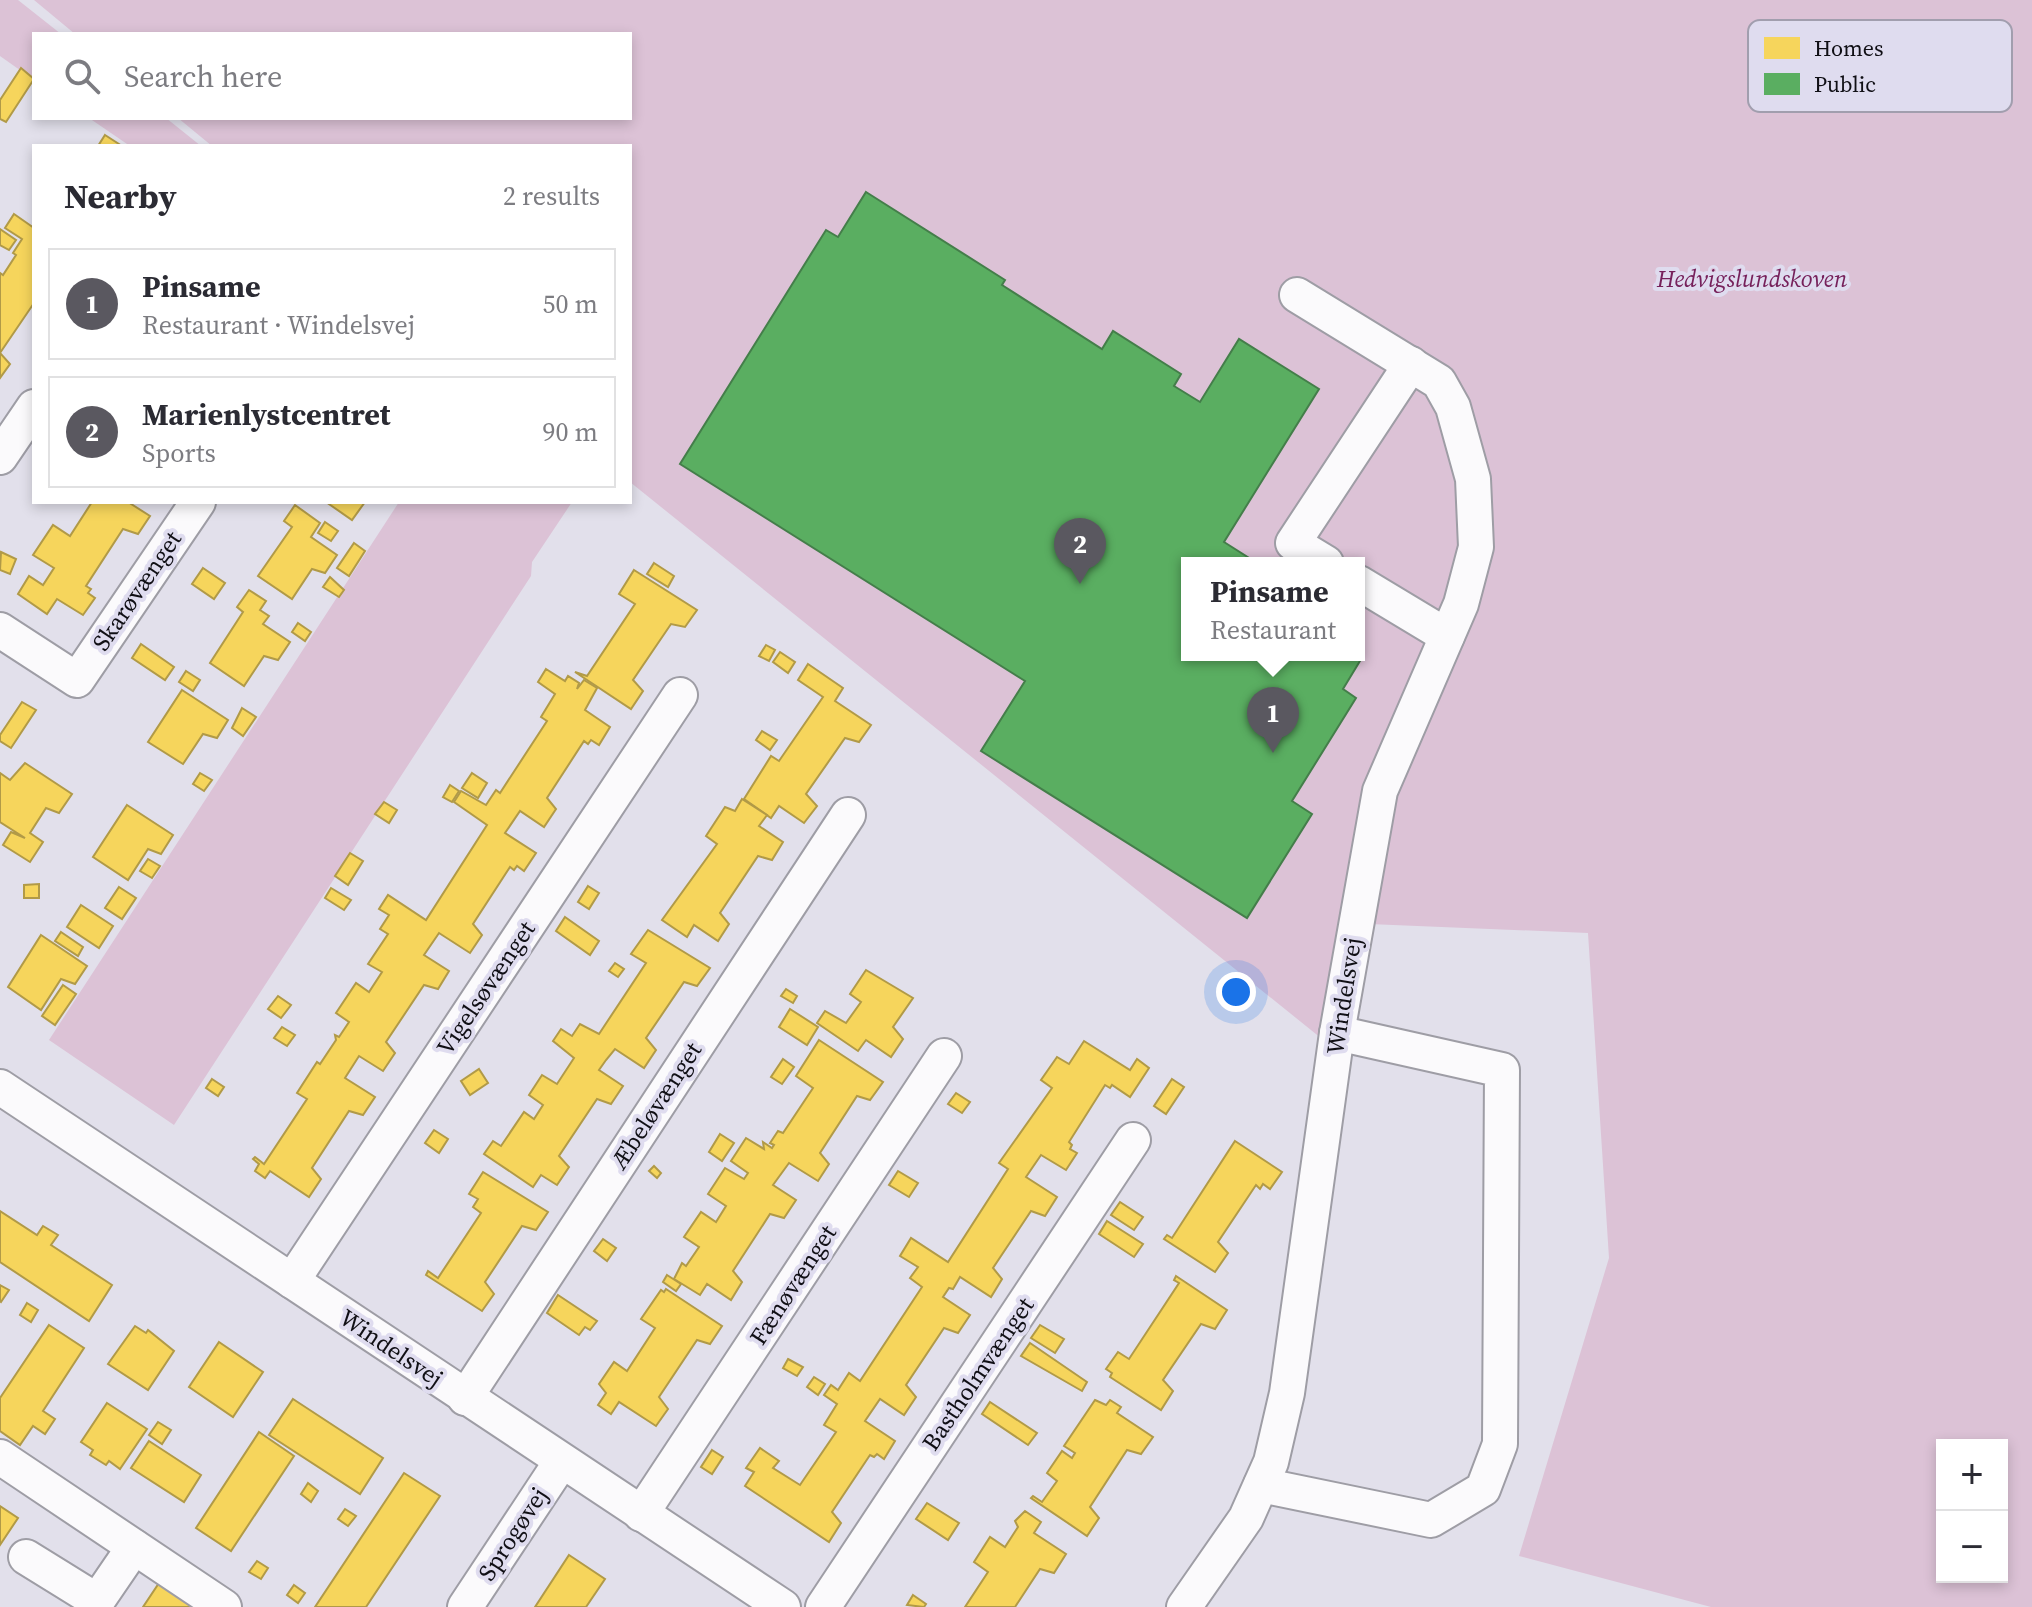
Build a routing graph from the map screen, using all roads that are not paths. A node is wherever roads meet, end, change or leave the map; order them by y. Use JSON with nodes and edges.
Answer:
{"nodes":[{"id":1,"x":1297,"y":295,"type":"dead end"},
{"id":2,"x":1411,"y":364,"type":"junction"},
{"id":3,"x":32,"y":410,"type":"edge"},
{"id":4,"x":0,"y":457,"type":"edge"},
{"id":5,"x":197,"y":504,"type":"edge"},
{"id":6,"x":1316,"y":557,"type":"edge"},
{"id":7,"x":1365,"y":587,"type":"edge"},
{"id":8,"x":0,"y":630,"type":"edge"},
{"id":9,"x":1447,"y":636,"type":"junction"},
{"id":10,"x":680,"y":695,"type":"dead end"},
{"id":11,"x":848,"y":815,"type":"dead end"},
{"id":12,"x":1337,"y":1033,"type":"junction"},
{"id":13,"x":944,"y":1056,"type":"dead end"},
{"id":14,"x":0,"y":1087,"type":"edge"},
{"id":15,"x":1133,"y":1140,"type":"dead end"},
{"id":16,"x":292,"y":1281,"type":"junction"},
{"id":17,"x":465,"y":1398,"type":"junction"},
{"id":18,"x":0,"y":1457,"type":"edge"},
{"id":19,"x":561,"y":1462,"type":"junction"},
{"id":20,"x":1261,"y":1485,"type":"junction"},
{"id":21,"x":641,"y":1514,"type":"junction"},
{"id":22,"x":134,"y":1547,"type":"junction"},
{"id":23,"x":26,"y":1557,"type":"dead end"},
{"id":24,"x":95,"y":1604,"type":"edge"},
{"id":25,"x":224,"y":1607,"type":"edge"},
{"id":26,"x":465,"y":1607,"type":"edge"},
{"id":27,"x":783,"y":1607,"type":"edge"},
{"id":28,"x":823,"y":1607,"type":"edge"},
{"id":29,"x":1184,"y":1607,"type":"edge"}],
"edges":[{"from":1,"to":2,"type":"street"},
{"from":2,"to":6,"type":"street"},
{"from":2,"to":9,"type":"street","name":"Windelsvej"},
{"from":3,"to":4,"type":"street"},
{"from":5,"to":8,"type":"street","name":"Skarøvænget"},
{"from":7,"to":9,"type":"street"},
{"from":9,"to":12,"type":"street","name":"Windelsvej"},
{"from":10,"to":16,"type":"street","name":"Vigelsøvænget"},
{"from":11,"to":17,"type":"street","name":"Æbeløvænget"},
{"from":12,"to":20,"type":"street","name":"Windelsvej"},
{"from":12,"to":20,"type":"street"},
{"from":13,"to":21,"type":"street","name":"Fænøvænget"},
{"from":14,"to":16,"type":"street","name":"Windelsvej"},
{"from":15,"to":28,"type":"street","name":"Bastholmvænget"},
{"from":16,"to":17,"type":"street","name":"Windelsvej"},
{"from":17,"to":19,"type":"street","name":"Windelsvej"},
{"from":18,"to":22,"type":"street"},
{"from":19,"to":21,"type":"street","name":"Windelsvej"},
{"from":19,"to":26,"type":"street","name":"Sprogøvej"},
{"from":20,"to":29,"type":"street","name":"Windelsvej"},
{"from":21,"to":27,"type":"street","name":"Windelsvej"},
{"from":22,"to":24,"type":"street"},
{"from":22,"to":25,"type":"street"},
{"from":23,"to":24,"type":"street"}]}
